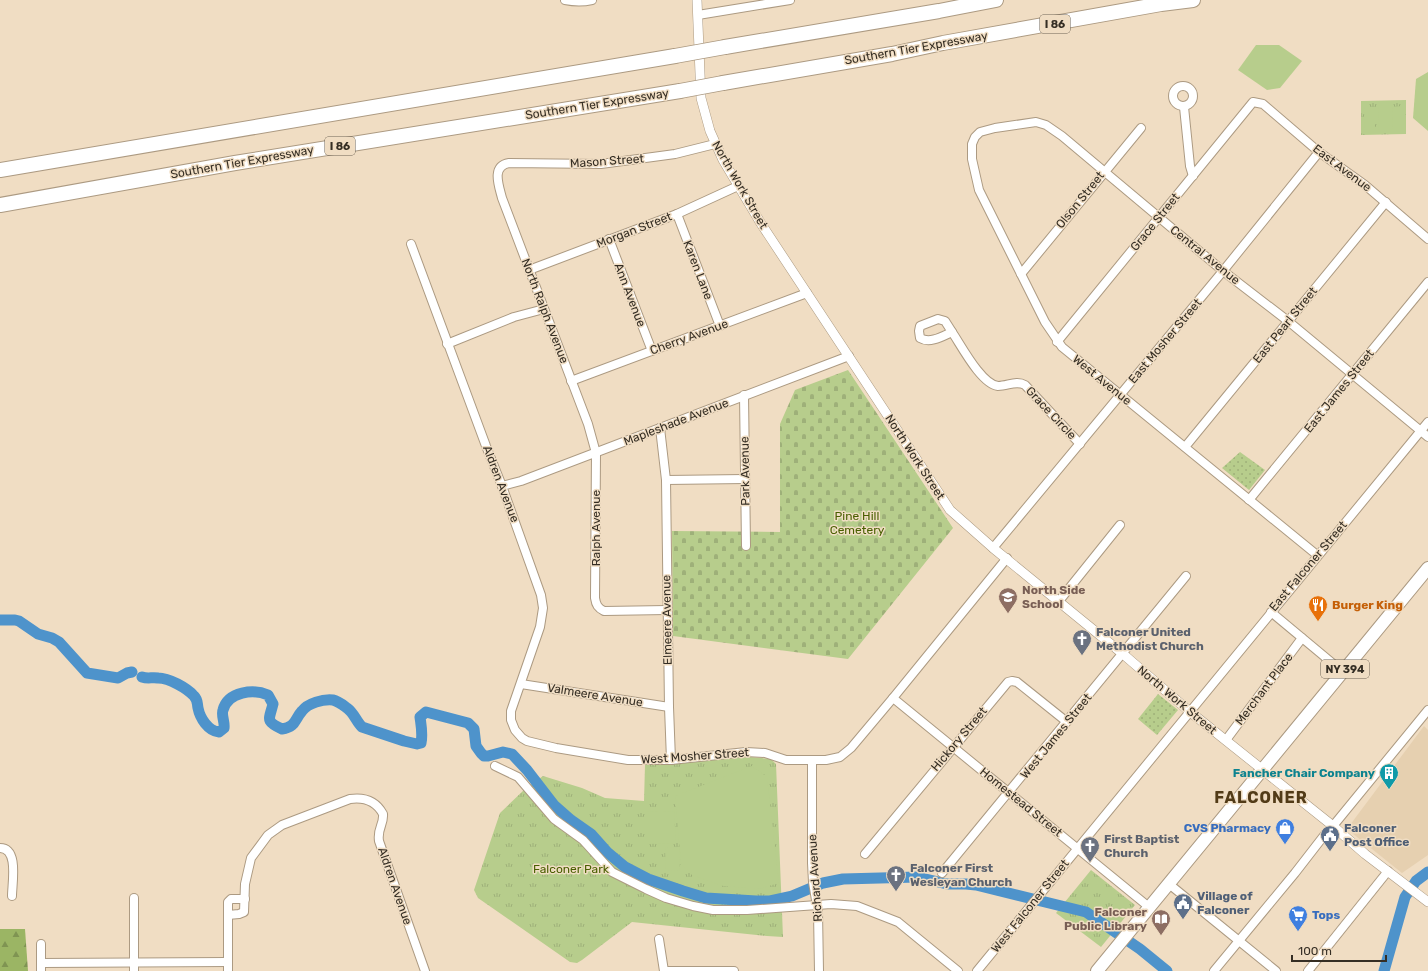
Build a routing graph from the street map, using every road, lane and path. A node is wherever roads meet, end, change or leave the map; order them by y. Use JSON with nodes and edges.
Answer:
{"nodes":[{"id":1,"x":565,"y":0,"type":"edge"},
{"id":2,"x":592,"y":0,"type":"edge"},
{"id":3,"x":697,"y":0,"type":"edge"},
{"id":4,"x":790,"y":0,"type":"edge"},
{"id":5,"x":996,"y":0,"type":"edge"},
{"id":6,"x":1193,"y":0,"type":"edge"},
{"id":7,"x":698,"y":15,"type":"junction"},
{"id":8,"x":1253,"y":102,"type":"joint"},
{"id":9,"x":1184,"y":107,"type":"dead end"},
{"id":10,"x":1140,"y":128,"type":"dead end"},
{"id":11,"x":715,"y":144,"type":"junction"},
{"id":12,"x":972,"y":144,"type":"joint"},
{"id":13,"x":1320,"y":152,"type":"junction"},
{"id":14,"x":0,"y":170,"type":"edge"},
{"id":15,"x":499,"y":170,"type":"joint"},
{"id":16,"x":1104,"y":172,"type":"junction"},
{"id":17,"x":1194,"y":176,"type":"junction"},
{"id":18,"x":738,"y":186,"type":"junction"},
{"id":19,"x":1386,"y":202,"type":"junction"},
{"id":20,"x":0,"y":205,"type":"edge"},
{"id":21,"x":677,"y":214,"type":"junction"},
{"id":22,"x":1159,"y":218,"type":"junction"},
{"id":23,"x":1428,"y":239,"type":"edge"},
{"id":24,"x":609,"y":240,"type":"junction"},
{"id":25,"x":412,"y":244,"type":"dead end"},
{"id":26,"x":529,"y":270,"type":"junction"},
{"id":27,"x":1223,"y":271,"type":"junction"},
{"id":28,"x":1021,"y":274,"type":"junction"},
{"id":29,"x":1428,"y":282,"type":"edge"},
{"id":30,"x":807,"y":293,"type":"junction"},
{"id":31,"x":544,"y":309,"type":"junction"},
{"id":32,"x":1288,"y":321,"type":"junction"},
{"id":33,"x":720,"y":326,"type":"junction"},
{"id":34,"x":952,"y":332,"type":"dead end"},
{"id":35,"x":1057,"y":342,"type":"junction"},
{"id":36,"x":448,"y":344,"type":"junction"},
{"id":37,"x":652,"y":351,"type":"junction"},
{"id":38,"x":849,"y":356,"type":"junction"},
{"id":39,"x":1353,"y":374,"type":"junction"},
{"id":40,"x":571,"y":381,"type":"junction"},
{"id":41,"x":1120,"y":394,"type":"junction"},
{"id":42,"x":744,"y":396,"type":"junction"},
{"id":43,"x":1428,"y":422,"type":"edge"},
{"id":44,"x":660,"y":428,"type":"junction"},
{"id":45,"x":1420,"y":431,"type":"junction"},
{"id":46,"x":1428,"y":437,"type":"edge"},
{"id":47,"x":1080,"y":444,"type":"junction"},
{"id":48,"x":1185,"y":447,"type":"junction"},
{"id":49,"x":596,"y":453,"type":"junction"},
{"id":50,"x":745,"y":479,"type":"junction"},
{"id":51,"x":666,"y":480,"type":"junction"},
{"id":52,"x":502,"y":486,"type":"junction"},
{"id":53,"x":1249,"y":500,"type":"junction"},
{"id":54,"x":1120,"y":525,"type":"dead end"},
{"id":55,"x":746,"y":546,"type":"dead end"},
{"id":56,"x":993,"y":548,"type":"junction"},
{"id":57,"x":1317,"y":555,"type":"junction"},
{"id":58,"x":1007,"y":558,"type":"junction"},
{"id":59,"x":1428,"y":568,"type":"edge"},
{"id":60,"x":1186,"y":576,"type":"dead end"},
{"id":61,"x":1059,"y":601,"type":"junction"},
{"id":62,"x":667,"y":610,"type":"junction"},
{"id":63,"x":1271,"y":612,"type":"junction"},
{"id":64,"x":1302,"y":638,"type":"junction"},
{"id":65,"x":1122,"y":654,"type":"junction"},
{"id":66,"x":1343,"y":672,"type":"junction"},
{"id":67,"x":521,"y":684,"type":"junction"},
{"id":68,"x":893,"y":698,"type":"junction"},
{"id":69,"x":669,"y":707,"type":"junction"},
{"id":70,"x":1428,"y":710,"type":"edge"},
{"id":71,"x":1189,"y":712,"type":"junction"},
{"id":72,"x":1067,"y":722,"type":"junction"},
{"id":73,"x":514,"y":727,"type":"joint"},
{"id":74,"x":1226,"y":740,"type":"junction"},
{"id":75,"x":953,"y":746,"type":"junction"},
{"id":76,"x":671,"y":760,"type":"junction"},
{"id":77,"x":812,"y":761,"type":"junction"},
{"id":78,"x":495,"y":766,"type":"dead end"},
{"id":79,"x":1261,"y":769,"type":"junction"},
{"id":80,"x":1009,"y":792,"type":"junction"},
{"id":81,"x":1333,"y":826,"type":"junction"},
{"id":82,"x":0,"y":848,"type":"edge"},
{"id":83,"x":1078,"y":848,"type":"junction"},
{"id":84,"x":865,"y":854,"type":"dead end"},
{"id":85,"x":1388,"y":871,"type":"junction"},
{"id":86,"x":942,"y":873,"type":"dead end"},
{"id":87,"x":1169,"y":884,"type":"junction"},
{"id":88,"x":12,"y":896,"type":"dead end"},
{"id":89,"x":134,"y":898,"type":"dead end"},
{"id":90,"x":245,"y":899,"type":"junction"},
{"id":91,"x":1427,"y":901,"type":"edge"},
{"id":92,"x":818,"y":905,"type":"junction"},
{"id":93,"x":1149,"y":907,"type":"junction"},
{"id":94,"x":228,"y":915,"type":"junction"},
{"id":95,"x":659,"y":939,"type":"dead end"},
{"id":96,"x":1239,"y":941,"type":"junction"},
{"id":97,"x":41,"y":944,"type":"dead end"},
{"id":98,"x":228,"y":962,"type":"junction"},
{"id":99,"x":41,"y":967,"type":"edge"},
{"id":100,"x":134,"y":967,"type":"edge"},
{"id":101,"x":228,"y":971,"type":"edge"},
{"id":102,"x":425,"y":971,"type":"edge"},
{"id":103,"x":664,"y":971,"type":"edge"},
{"id":104,"x":734,"y":971,"type":"edge"},
{"id":105,"x":819,"y":971,"type":"edge"},
{"id":106,"x":958,"y":971,"type":"edge"},
{"id":107,"x":976,"y":971,"type":"edge"},
{"id":108,"x":1097,"y":971,"type":"edge"},
{"id":109,"x":1214,"y":971,"type":"edge"},
{"id":110,"x":1276,"y":971,"type":"edge"},
{"id":111,"x":1308,"y":971,"type":"edge"}],
"edges":[{"from":1,"to":2,"type":"street"},
{"from":3,"to":7,"type":"street","name":"North Work Street"},
{"from":4,"to":7,"type":"street"},
{"from":5,"to":14,"type":"highway","bridge":true},
{"from":6,"to":20,"type":"highway","name":"Southern Tier Expressway","number":"I 86","bridge":true},
{"from":7,"to":11,"type":"street","name":"North Work Street"},
{"from":8,"to":13,"type":"street","name":"East Avenue"},
{"from":8,"to":17,"type":"street","name":"Grace Street"},
{"from":9,"to":17,"type":"street"},
{"from":10,"to":16,"type":"street","name":"Olson Street"},
{"from":11,"to":15,"type":"street","name":"Mason Street"},
{"from":11,"to":18,"type":"street","name":"North Work Street"},
{"from":12,"to":16,"type":"street","name":"Central Avenue"},
{"from":12,"to":28,"type":"street","name":"West Avenue"},
{"from":13,"to":19,"type":"street","name":"East Avenue"},
{"from":13,"to":27,"type":"street","name":"East Mosher Street"},
{"from":15,"to":26,"type":"street","name":"North Ralph Avenue"},
{"from":16,"to":22,"type":"street","name":"Central Avenue"},
{"from":16,"to":28,"type":"street","name":"Olson Street"},
{"from":17,"to":22,"type":"street","name":"Grace Street"},
{"from":18,"to":21,"type":"street","name":"Morgan Street"},
{"from":18,"to":30,"type":"street","name":"North Work Street"},
{"from":19,"to":23,"type":"street","name":"East Avenue"},
{"from":19,"to":32,"type":"street","name":"East Pearl Street"},
{"from":21,"to":24,"type":"street","name":"Morgan Street"},
{"from":21,"to":33,"type":"street","name":"Karen Lane"},
{"from":22,"to":27,"type":"street","name":"Central Avenue"},
{"from":22,"to":35,"type":"street","name":"Grace Street"},
{"from":24,"to":26,"type":"street","name":"Morgan Street"},
{"from":24,"to":37,"type":"street","name":"Ann Avenue"},
{"from":25,"to":36,"type":"street","name":"Aldren Avenue"},
{"from":26,"to":31,"type":"street","name":"North Ralph Avenue"},
{"from":27,"to":32,"type":"street","name":"Central Avenue"},
{"from":27,"to":41,"type":"street","name":"East Mosher Street"},
{"from":28,"to":35,"type":"street","name":"West Avenue"},
{"from":29,"to":39,"type":"street","name":"East James Street"},
{"from":30,"to":33,"type":"street","name":"Cherry Avenue"},
{"from":30,"to":38,"type":"street","name":"North Work Street"},
{"from":31,"to":36,"type":"street"},
{"from":31,"to":40,"type":"street","name":"North Ralph Avenue"},
{"from":32,"to":39,"type":"street","name":"Central Avenue"},
{"from":32,"to":48,"type":"street","name":"East Pearl Street"},
{"from":33,"to":37,"type":"street","name":"Cherry Avenue"},
{"from":34,"to":47,"type":"street","name":"Grace Circle"},
{"from":35,"to":41,"type":"street","name":"West Avenue"},
{"from":36,"to":52,"type":"street","name":"Aldren Avenue"},
{"from":37,"to":40,"type":"street","name":"Cherry Avenue"},
{"from":38,"to":42,"type":"street","name":"Mapleshade Avenue"},
{"from":38,"to":56,"type":"street","name":"North Work Street"},
{"from":39,"to":45,"type":"street","name":"Central Avenue"},
{"from":39,"to":53,"type":"street","name":"East James Street"},
{"from":40,"to":49,"type":"street","name":"North Ralph Avenue"},
{"from":41,"to":47,"type":"street","name":"East Mosher Street"},
{"from":41,"to":48,"type":"street","name":"West Avenue"},
{"from":42,"to":44,"type":"street","name":"Mapleshade Avenue"},
{"from":42,"to":50,"type":"street","name":"Park Avenue"},
{"from":43,"to":45,"type":"street","name":"East Falconer Street"},
{"from":44,"to":49,"type":"street","name":"Mapleshade Avenue"},
{"from":44,"to":51,"type":"street","name":"Elmeere Avenue"},
{"from":45,"to":46,"type":"street","name":"Central Avenue"},
{"from":45,"to":57,"type":"street","name":"East Falconer Street"},
{"from":47,"to":56,"type":"street","name":"East Mosher Street"},
{"from":48,"to":53,"type":"street","name":"West Avenue"},
{"from":49,"to":52,"type":"street","name":"Mapleshade Avenue"},
{"from":49,"to":62,"type":"street","name":"Ralph Avenue"},
{"from":50,"to":51,"type":"street"},
{"from":50,"to":55,"type":"street","name":"Park Avenue"},
{"from":51,"to":62,"type":"street","name":"Elmeere Avenue"},
{"from":52,"to":67,"type":"street","name":"Aldren Avenue"},
{"from":53,"to":57,"type":"street","name":"West Avenue"},
{"from":54,"to":61,"type":"street"},
{"from":56,"to":58,"type":"street","name":"North Work Street"},
{"from":57,"to":63,"type":"street","name":"East Falconer Street"},
{"from":58,"to":61,"type":"street","name":"North Work Street"},
{"from":58,"to":68,"type":"street","name":"West Mosher Street"},
{"from":59,"to":66,"type":"main road","number":"NY 394"},
{"from":60,"to":65,"type":"street"},
{"from":61,"to":65,"type":"street","name":"North Work Street"},
{"from":62,"to":69,"type":"street","name":"Elmeere Avenue"},
{"from":63,"to":64,"type":"street"},
{"from":63,"to":71,"type":"street","name":"East Falconer Street"},
{"from":64,"to":66,"type":"street"},
{"from":64,"to":74,"type":"street","name":"Merchant Place"},
{"from":65,"to":71,"type":"street","name":"North Work Street"},
{"from":65,"to":72,"type":"street","name":"West James Street"},
{"from":66,"to":79,"type":"main road","number":"NY 394"},
{"from":67,"to":69,"type":"street","name":"Valmeere Avenue"},
{"from":67,"to":73,"type":"street","name":"Aldren Avenue"},
{"from":68,"to":75,"type":"street","name":"Homestead Street"},
{"from":68,"to":77,"type":"street","name":"West Mosher Street"},
{"from":69,"to":76,"type":"street","name":"Elmeere Avenue"},
{"from":70,"to":81,"type":"street"},
{"from":71,"to":74,"type":"street","name":"North Work Street"},
{"from":71,"to":83,"type":"street","name":"West Falconer Street"},
{"from":72,"to":75,"type":"street","name":"Hickory Street"},
{"from":72,"to":80,"type":"street","name":"West James Street"},
{"from":73,"to":76,"type":"street","name":"West Mosher Street"},
{"from":74,"to":79,"type":"street","name":"North Work Street"},
{"from":75,"to":80,"type":"street","name":"Homestead Street"},
{"from":75,"to":84,"type":"street","name":"Hickory Street"},
{"from":76,"to":77,"type":"street","name":"West Mosher Street"},
{"from":77,"to":92,"type":"street","name":"Richard Avenue"},
{"from":78,"to":92,"type":"street"},
{"from":79,"to":81,"type":"street","name":"North Work Street"},
{"from":79,"to":87,"type":"main road","number":"NY 394"},
{"from":80,"to":83,"type":"street","name":"Homestead Street"},
{"from":80,"to":86,"type":"street","name":"West James Street"},
{"from":81,"to":85,"type":"street","name":"North Work Street"},
{"from":81,"to":96,"type":"street"},
{"from":82,"to":88,"type":"street"},
{"from":83,"to":93,"type":"street","name":"Homestead Street"},
{"from":83,"to":107,"type":"street","name":"West Falconer Street"},
{"from":85,"to":91,"type":"street","name":"North Work Street"},
{"from":85,"to":111,"type":"street"},
{"from":87,"to":93,"type":"main road","number":"NY 394"},
{"from":87,"to":96,"type":"street"},
{"from":89,"to":100,"type":"street"},
{"from":90,"to":94,"type":"street","name":"Aldren Avenue"},
{"from":90,"to":94,"type":"street"},
{"from":90,"to":102,"type":"street","name":"Aldren Avenue"},
{"from":92,"to":105,"type":"street","name":"Richard Avenue"},
{"from":92,"to":106,"type":"street"},
{"from":93,"to":108,"type":"main road","number":"NY 394"},
{"from":94,"to":98,"type":"street"},
{"from":95,"to":103,"type":"street"},
{"from":96,"to":109,"type":"street"},
{"from":96,"to":110,"type":"street"},
{"from":97,"to":99,"type":"street"},
{"from":98,"to":100,"type":"street"},
{"from":98,"to":101,"type":"street"},
{"from":99,"to":100,"type":"street"},
{"from":103,"to":104,"type":"street"}]}
